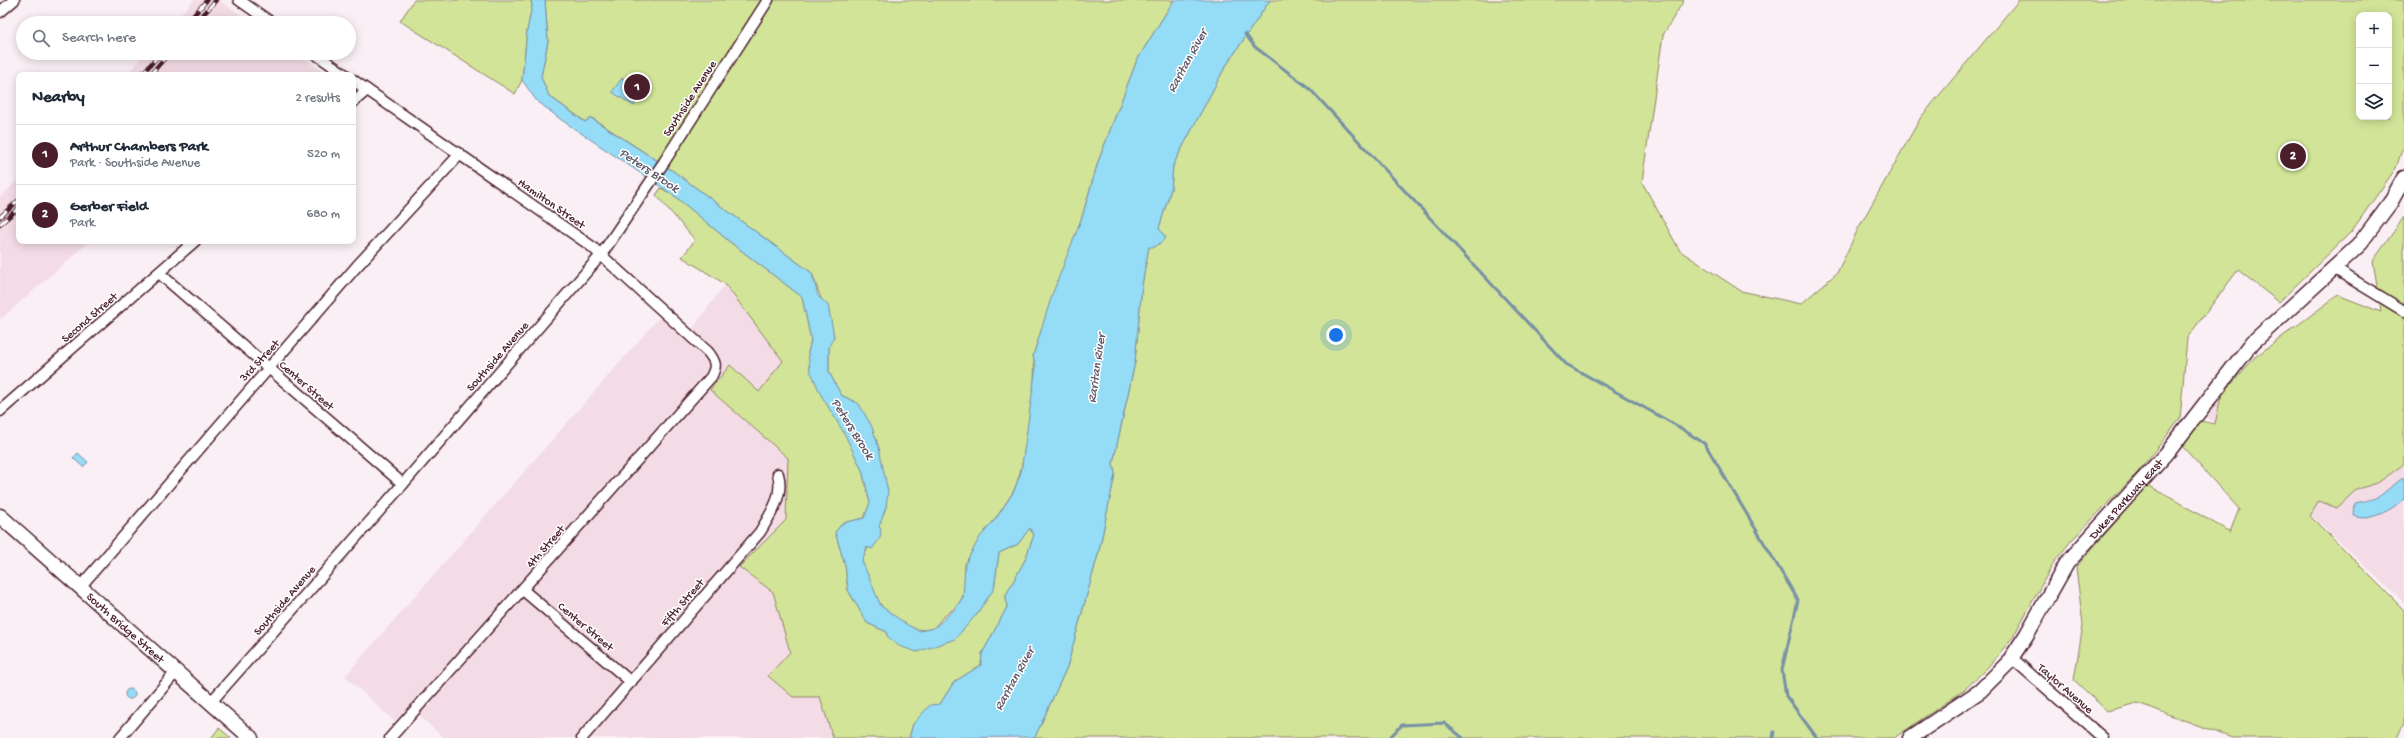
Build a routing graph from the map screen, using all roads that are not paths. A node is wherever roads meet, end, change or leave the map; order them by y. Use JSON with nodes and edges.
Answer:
{"nodes":[{"id":1,"x":14,"y":0,"type":"edge"},
{"id":2,"x":239,"y":0,"type":"edge"},
{"id":3,"x":768,"y":0,"type":"edge"},
{"id":4,"x":0,"y":12,"type":"edge"},
{"id":5,"x":262,"y":16,"type":"edge"},
{"id":6,"x":324,"y":60,"type":"edge"},
{"id":7,"x":342,"y":72,"type":"edge"},
{"id":8,"x":356,"y":82,"type":"edge"},
{"id":9,"x":367,"y":90,"type":"junction"},
{"id":10,"x":356,"y":99,"type":"edge"},
{"id":11,"x":460,"y":154,"type":"junction"},
{"id":12,"x":2404,"y":178,"type":"edge"},
{"id":13,"x":192,"y":244,"type":"edge"},
{"id":14,"x":601,"y":255,"type":"junction"},
{"id":15,"x":2335,"y":269,"type":"junction"},
{"id":16,"x":159,"y":273,"type":"junction"},
{"id":17,"x":2404,"y":311,"type":"edge"},
{"id":18,"x":716,"y":368,"type":"joint"},
{"id":19,"x":268,"y":369,"type":"junction"},
{"id":20,"x":0,"y":412,"type":"edge"},
{"id":21,"x":778,"y":474,"type":"dead end"},
{"id":22,"x":403,"y":484,"type":"junction"},
{"id":23,"x":0,"y":516,"type":"edge"},
{"id":24,"x":80,"y":587,"type":"junction"},
{"id":25,"x":523,"y":590,"type":"junction"},
{"id":26,"x":2012,"y":658,"type":"junction"},
{"id":27,"x":175,"y":673,"type":"junction"},
{"id":28,"x":631,"y":682,"type":"junction"},
{"id":29,"x":211,"y":702,"type":"junction"},
{"id":30,"x":120,"y":738,"type":"edge"},
{"id":31,"x":251,"y":738,"type":"edge"},
{"id":32,"x":390,"y":738,"type":"edge"},
{"id":33,"x":582,"y":738,"type":"edge"},
{"id":34,"x":1910,"y":738,"type":"edge"},
{"id":35,"x":2103,"y":738,"type":"edge"}],
"edges":[{"from":1,"to":4,"type":"street"},
{"from":2,"to":5,"type":"street"},
{"from":3,"to":14,"type":"street","name":"Southside Avenue"},
{"from":6,"to":7,"type":"street"},
{"from":8,"to":9,"type":"street","name":"Hamilton Street"},
{"from":9,"to":10,"type":"street"},
{"from":9,"to":11,"type":"street","name":"Hamilton Street"},
{"from":11,"to":14,"type":"street","name":"Hamilton Street"},
{"from":11,"to":19,"type":"street","name":"3rd Street"},
{"from":12,"to":15,"type":"street","name":"Dukes Parkway East"},
{"from":13,"to":16,"type":"street","name":"Second Street"},
{"from":14,"to":18,"type":"street","name":"Hamilton Street"},
{"from":14,"to":22,"type":"street","name":"Southside Avenue"},
{"from":15,"to":17,"type":"street"},
{"from":15,"to":26,"type":"street","name":"Dukes Parkway East"},
{"from":16,"to":19,"type":"street","name":"Center Street"},
{"from":16,"to":20,"type":"street","name":"Second Street"},
{"from":18,"to":25,"type":"street","name":"4th Street"},
{"from":19,"to":22,"type":"street","name":"Center Street"},
{"from":19,"to":24,"type":"street","name":"3rd Street"},
{"from":21,"to":28,"type":"street","name":"Fifth Street"},
{"from":22,"to":29,"type":"street","name":"Southside Avenue"},
{"from":23,"to":24,"type":"street","name":"South Bridge Street"},
{"from":24,"to":27,"type":"street","name":"South Bridge Street"},
{"from":25,"to":28,"type":"street","name":"Center Street"},
{"from":25,"to":32,"type":"street","name":"4th Street"},
{"from":26,"to":34,"type":"street","name":"Dukes Parkway East"},
{"from":26,"to":35,"type":"street","name":"Taylor Avenue"},
{"from":27,"to":29,"type":"street","name":"South Bridge Street"},
{"from":27,"to":30,"type":"street"},
{"from":28,"to":33,"type":"street","name":"Fifth Street"},
{"from":29,"to":31,"type":"street","name":"South Bridge Street"}]}
